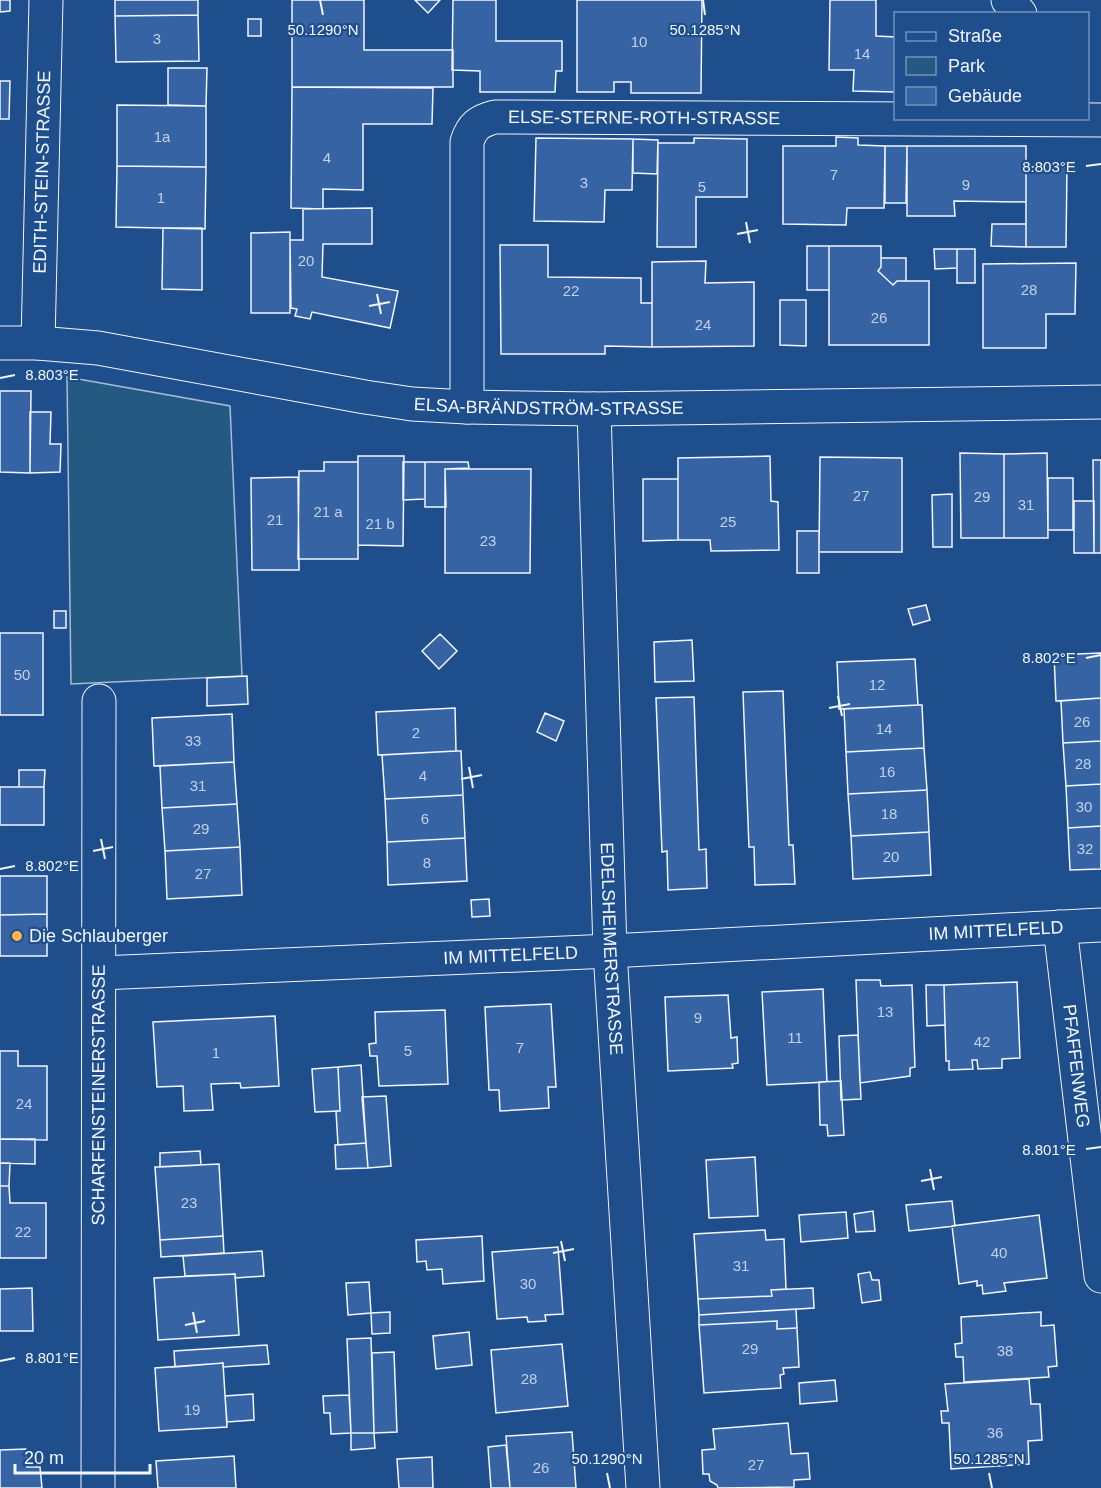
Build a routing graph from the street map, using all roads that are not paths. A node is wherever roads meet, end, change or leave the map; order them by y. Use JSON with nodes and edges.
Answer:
{"nodes":[{"id":1,"x":46,"y":0,"type":"edge"},
{"id":2,"x":1008,"y":0,"type":"edge"},
{"id":3,"x":1018,"y":12,"type":"edge"},
{"id":4,"x":1089,"y":94,"type":"edge"},
{"id":5,"x":1101,"y":110,"type":"edge"},
{"id":6,"x":894,"y":119,"type":"edge"},
{"id":7,"x":0,"y":343,"type":"edge"},
{"id":8,"x":38,"y":343,"type":"junction"},
{"id":9,"x":1101,"y":402,"type":"edge"},
{"id":10,"x":467,"y":407,"type":"junction"},
{"id":11,"x":594,"y":409,"type":"junction"},
{"id":12,"x":99,"y":701,"type":"dead end"},
{"id":13,"x":1101,"y":925,"type":"edge"},
{"id":14,"x":1060,"y":927,"type":"junction"},
{"id":15,"x":610,"y":951,"type":"junction"},
{"id":16,"x":100,"y":973,"type":"junction"},
{"id":17,"x":1101,"y":1276,"type":"edge"},
{"id":18,"x":98,"y":1488,"type":"edge"},
{"id":19,"x":643,"y":1488,"type":"edge"}],
"edges":[{"from":1,"to":8,"type":"street","name":"EDITH-STEIN-STRASSE"},
{"from":2,"to":3,"type":"street"},
{"from":4,"to":5,"type":"street"},
{"from":6,"to":10,"type":"street","name":"ELSE-STERNE-ROTH-STRASSE"},
{"from":7,"to":8,"type":"street","name":"ELSA-BRÄNDSTRÖM-STRASSE"},
{"from":8,"to":10,"type":"street","name":"ELSA-BRÄNDSTRÖM-STRASSE"},
{"from":9,"to":11,"type":"street","name":"ELSA-BRÄNDSTRÖM-STRASSE"},
{"from":10,"to":11,"type":"street","name":"ELSA-BRÄNDSTRÖM-STRASSE"},
{"from":11,"to":15,"type":"street","name":"EDELSHEIMERSTRASSE"},
{"from":12,"to":16,"type":"street","name":"SCHARFENSTEINERSTRASSE"},
{"from":13,"to":14,"type":"street","name":"IM MITTELFELD"},
{"from":14,"to":15,"type":"street","name":"IM MITTELFELD"},
{"from":14,"to":17,"type":"street","name":"PFAFFENWEG"},
{"from":15,"to":16,"type":"street","name":"IM MITTELFELD"},
{"from":15,"to":19,"type":"street","name":"EDELSHEIMERSTRASSE"},
{"from":16,"to":18,"type":"street","name":"SCHARFENSTEINERSTRASSE"}]}
